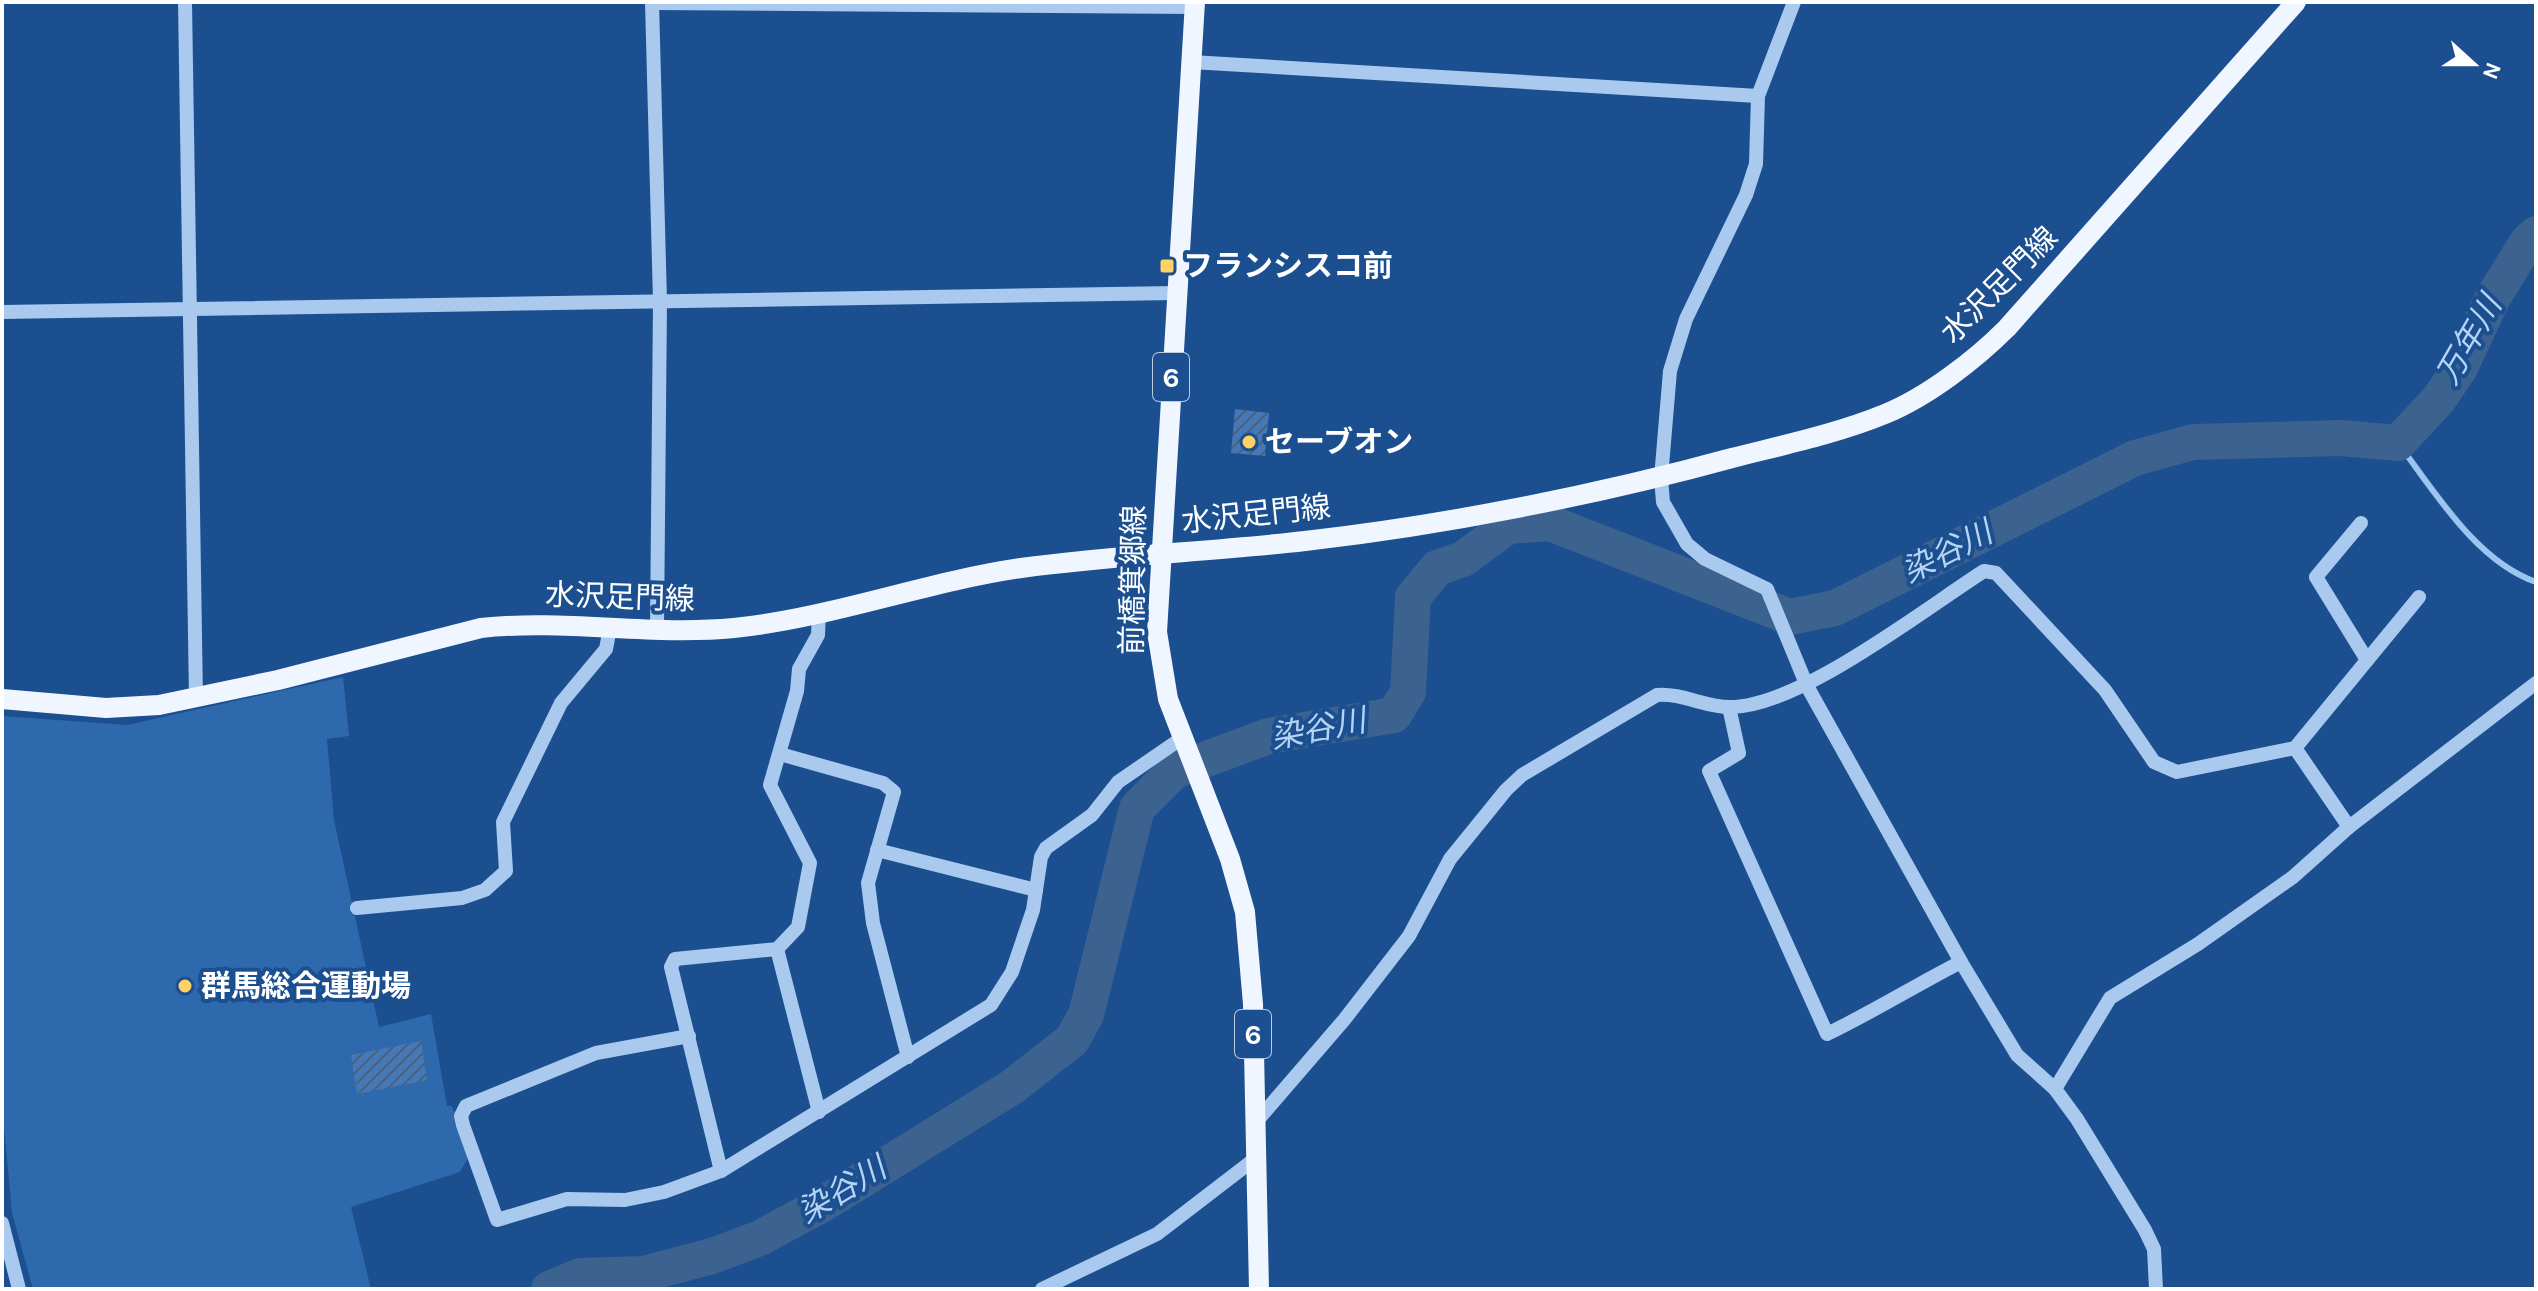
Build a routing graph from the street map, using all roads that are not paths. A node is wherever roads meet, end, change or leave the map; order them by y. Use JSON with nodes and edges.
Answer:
{"nodes":[{"id":1,"x":185,"y":2,"type":"edge"},
{"id":2,"x":652,"y":2,"type":"edge"},
{"id":3,"x":1794,"y":2,"type":"edge"},
{"id":4,"x":2296,"y":2,"type":"edge"},
{"id":5,"x":1195,"y":5,"type":"edge"},
{"id":6,"x":1191,"y":62,"type":"junction"},
{"id":7,"x":1758,"y":96,"type":"junction"},
{"id":8,"x":1176,"y":293,"type":"junction"},
{"id":9,"x":660,"y":301,"type":"junction"},
{"id":10,"x":190,"y":308,"type":"junction"},
{"id":11,"x":2,"y":312,"type":"edge"},
{"id":12,"x":1661,"y":478,"type":"junction"},
{"id":13,"x":2361,"y":523,"type":"dead end"},
{"id":14,"x":1161,"y":554,"type":"junction"},
{"id":15,"x":2419,"y":597,"type":"dead end"},
{"id":16,"x":819,"y":611,"type":"junction"},
{"id":17,"x":610,"y":628,"type":"junction"},
{"id":18,"x":657,"y":630,"type":"junction"},
{"id":19,"x":2367,"y":660,"type":"junction"},
{"id":20,"x":2536,"y":683,"type":"edge"},
{"id":21,"x":1807,"y":686,"type":"junction"},
{"id":22,"x":2,"y":699,"type":"edge"},
{"id":23,"x":196,"y":699,"type":"junction"},
{"id":24,"x":1729,"y":707,"type":"junction"},
{"id":25,"x":1184,"y":743,"type":"junction"},
{"id":26,"x":2295,"y":748,"type":"junction"},
{"id":27,"x":780,"y":754,"type":"junction"},
{"id":28,"x":2349,"y":827,"type":"junction"},
{"id":29,"x":877,"y":850,"type":"junction"},
{"id":30,"x":1036,"y":890,"type":"junction"},
{"id":31,"x":357,"y":908,"type":"dead end"},
{"id":32,"x":777,"y":949,"type":"junction"},
{"id":33,"x":1961,"y":962,"type":"junction"},
{"id":34,"x":689,"y":1036,"type":"junction"},
{"id":35,"x":908,"y":1057,"type":"junction"},
{"id":36,"x":2055,"y":1089,"type":"junction"},
{"id":37,"x":819,"y":1112,"type":"junction"},
{"id":38,"x":1256,"y":1122,"type":"junction"},
{"id":39,"x":1256,"y":1158,"type":"junction"},
{"id":40,"x":721,"y":1171,"type":"junction"},
{"id":41,"x":2,"y":1223,"type":"edge"},
{"id":42,"x":19,"y":1289,"type":"edge"},
{"id":43,"x":1042,"y":1289,"type":"edge"},
{"id":44,"x":1259,"y":1289,"type":"edge"},
{"id":45,"x":2156,"y":1289,"type":"edge"}],
"edges":[{"from":1,"to":10,"type":"street"},
{"from":2,"to":5,"type":"street"},
{"from":2,"to":9,"type":"street"},
{"from":3,"to":7,"type":"street"},
{"from":4,"to":12,"type":"main road","name":"水沢足門線"},
{"from":5,"to":6,"type":"main road","name":"前橋箕郷線","number":"6"},
{"from":6,"to":7,"type":"street"},
{"from":6,"to":8,"type":"main road","name":"前橋箕郷線","number":"6"},
{"from":7,"to":12,"type":"street"},
{"from":8,"to":9,"type":"street"},
{"from":8,"to":14,"type":"main road","name":"前橋箕郷線","number":"6"},
{"from":9,"to":10,"type":"street"},
{"from":9,"to":18,"type":"street"},
{"from":10,"to":11,"type":"street"},
{"from":10,"to":23,"type":"street"},
{"from":12,"to":14,"type":"main road","name":"水沢足門線"},
{"from":12,"to":21,"type":"street"},
{"from":13,"to":19,"type":"street"},
{"from":14,"to":16,"type":"main road","name":"水沢足門線"},
{"from":14,"to":25,"type":"main road","name":"前橋箕郷線","number":"6"},
{"from":15,"to":19,"type":"street"},
{"from":16,"to":18,"type":"main road","name":"水沢足門線"},
{"from":16,"to":27,"type":"street"},
{"from":17,"to":18,"type":"main road","name":"水沢足門線"},
{"from":17,"to":23,"type":"main road","name":"水沢足門線"},
{"from":17,"to":31,"type":"street"},
{"from":19,"to":26,"type":"street"},
{"from":20,"to":28,"type":"street"},
{"from":21,"to":24,"type":"street"},
{"from":21,"to":26,"type":"street"},
{"from":21,"to":33,"type":"street"},
{"from":22,"to":23,"type":"main road","name":"水沢足門線"},
{"from":24,"to":33,"type":"street"},
{"from":24,"to":38,"type":"street"},
{"from":25,"to":30,"type":"street"},
{"from":25,"to":38,"type":"main road","name":"前橋箕郷線","number":"6"},
{"from":26,"to":28,"type":"street"},
{"from":27,"to":29,"type":"street"},
{"from":27,"to":32,"type":"street"},
{"from":28,"to":36,"type":"street"},
{"from":29,"to":30,"type":"street"},
{"from":29,"to":35,"type":"street"},
{"from":30,"to":35,"type":"street"},
{"from":32,"to":34,"type":"street"},
{"from":32,"to":37,"type":"street"},
{"from":33,"to":36,"type":"street"},
{"from":34,"to":40,"type":"street"},
{"from":34,"to":40,"type":"street"},
{"from":35,"to":37,"type":"street"},
{"from":36,"to":45,"type":"street"},
{"from":37,"to":40,"type":"street"},
{"from":38,"to":39,"type":"main road","name":"前橋箕郷線","number":"6"},
{"from":39,"to":43,"type":"street"},
{"from":39,"to":44,"type":"main road","name":"前橋箕郷線","number":"6"},
{"from":41,"to":42,"type":"street"}]}
